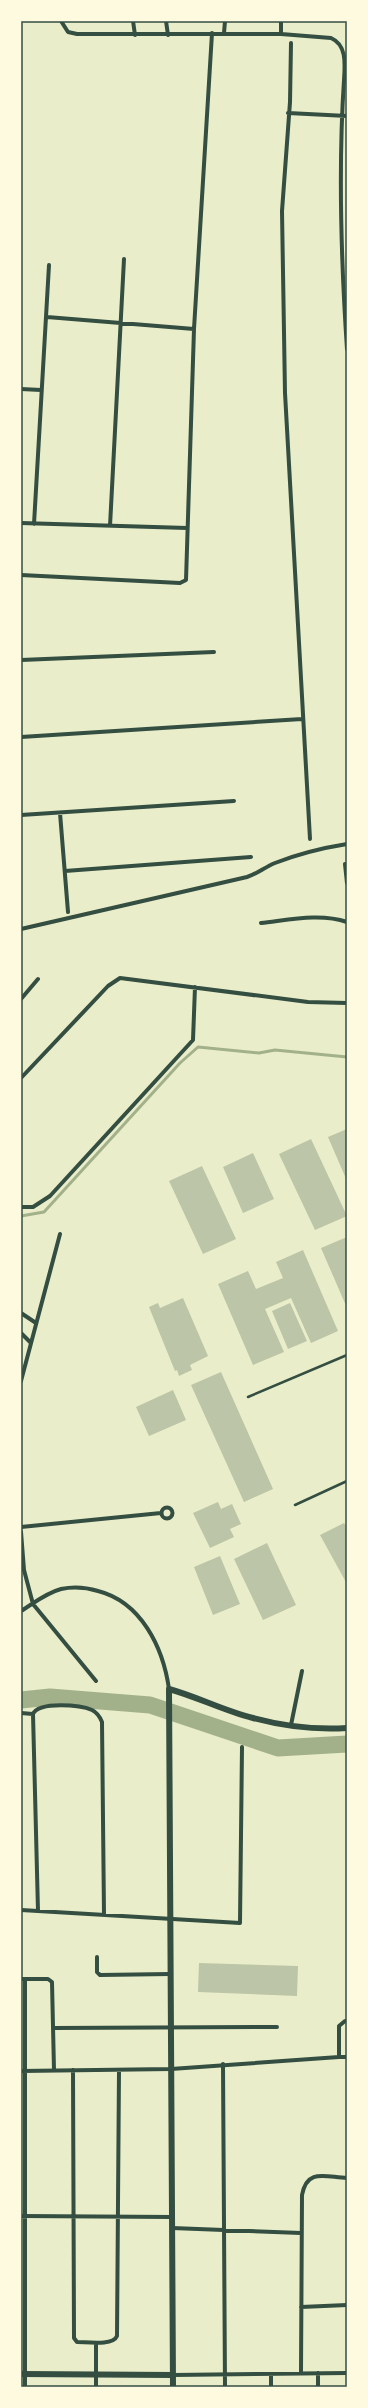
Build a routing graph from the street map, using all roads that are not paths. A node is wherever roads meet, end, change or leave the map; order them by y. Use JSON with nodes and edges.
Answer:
{"nodes":[{"id":1,"x":61,"y":21,"type":"edge"},
{"id":2,"x":133,"y":21,"type":"edge"},
{"id":3,"x":166,"y":21,"type":"edge"},
{"id":4,"x":225,"y":21,"type":"edge"},
{"id":5,"x":281,"y":21,"type":"edge"},
{"id":6,"x":212,"y":33,"type":"junction"},
{"id":7,"x":224,"y":33,"type":"junction"},
{"id":8,"x":281,"y":34,"type":"junction"},
{"id":9,"x":136,"y":35,"type":"junction"},
{"id":10,"x":168,"y":35,"type":"junction"},
{"id":11,"x":291,"y":43,"type":"dead end"},
{"id":12,"x":288,"y":112,"type":"junction"},
{"id":13,"x":347,"y":116,"type":"edge"},
{"id":14,"x":124,"y":259,"type":"dead end"},
{"id":15,"x":49,"y":266,"type":"dead end"},
{"id":16,"x":48,"y":318,"type":"junction"},
{"id":17,"x":120,"y":323,"type":"junction"},
{"id":18,"x":194,"y":328,"type":"junction"},
{"id":19,"x":347,"y":350,"type":"edge"},
{"id":20,"x":21,"y":389,"type":"edge"},
{"id":21,"x":41,"y":390,"type":"junction"},
{"id":22,"x":21,"y":523,"type":"edge"},
{"id":23,"x":34,"y":524,"type":"junction"},
{"id":24,"x":110,"y":526,"type":"junction"},
{"id":25,"x":187,"y":528,"type":"junction"},
{"id":26,"x":21,"y":575,"type":"edge"},
{"id":27,"x":214,"y":652,"type":"dead end"},
{"id":28,"x":21,"y":660,"type":"edge"},
{"id":29,"x":302,"y":720,"type":"junction"},
{"id":30,"x":21,"y":737,"type":"edge"},
{"id":31,"x":234,"y":801,"type":"dead end"},
{"id":32,"x":60,"y":813,"type":"junction"},
{"id":33,"x":21,"y":815,"type":"edge"},
{"id":34,"x":310,"y":839,"type":"dead end"},
{"id":35,"x":347,"y":844,"type":"edge"},
{"id":36,"x":251,"y":857,"type":"dead end"},
{"id":37,"x":345,"y":864,"type":"dead end"},
{"id":38,"x":65,"y":871,"type":"junction"},
{"id":39,"x":347,"y":883,"type":"edge"},
{"id":40,"x":68,"y":912,"type":"dead end"},
{"id":41,"x":347,"y":922,"type":"edge"},
{"id":42,"x":261,"y":923,"type":"dead end"},
{"id":43,"x":21,"y":929,"type":"edge"},
{"id":44,"x":38,"y":979,"type":"dead end"},
{"id":45,"x":195,"y":987,"type":"junction"},
{"id":46,"x":21,"y":999,"type":"edge"},
{"id":47,"x":347,"y":1003,"type":"edge"},
{"id":48,"x":21,"y":1078,"type":"edge"},
{"id":49,"x":21,"y":1208,"type":"edge"},
{"id":50,"x":60,"y":1234,"type":"dead end"},
{"id":51,"x":21,"y":1313,"type":"edge"},
{"id":52,"x":36,"y":1323,"type":"junction"},
{"id":53,"x":21,"y":1333,"type":"edge"},
{"id":54,"x":31,"y":1344,"type":"junction"},
{"id":55,"x":347,"y":1355,"type":"edge"},
{"id":56,"x":21,"y":1381,"type":"edge"},
{"id":57,"x":248,"y":1397,"type":"dead end"},
{"id":58,"x":347,"y":1481,"type":"edge"},
{"id":59,"x":294,"y":1505,"type":"dead end"},
{"id":60,"x":161,"y":1513,"type":"dead end"},
{"id":61,"x":21,"y":1527,"type":"edge"},
{"id":62,"x":21,"y":1532,"type":"edge"},
{"id":63,"x":33,"y":1604,"type":"junction"},
{"id":64,"x":21,"y":1611,"type":"edge"},
{"id":65,"x":302,"y":1671,"type":"dead end"},
{"id":66,"x":96,"y":1681,"type":"dead end"},
{"id":67,"x":169,"y":1689,"type":"junction"},
{"id":68,"x":21,"y":1713,"type":"edge"},
{"id":69,"x":33,"y":1714,"type":"junction"},
{"id":70,"x":291,"y":1725,"type":"junction"},
{"id":71,"x":347,"y":1728,"type":"edge"},
{"id":72,"x":242,"y":1747,"type":"dead end"},
{"id":73,"x":21,"y":1910,"type":"edge"},
{"id":74,"x":38,"y":1911,"type":"junction"},
{"id":75,"x":104,"y":1915,"type":"junction"},
{"id":76,"x":171,"y":1918,"type":"junction"},
{"id":77,"x":96,"y":1957,"type":"dead end"},
{"id":78,"x":170,"y":1974,"type":"junction"},
{"id":79,"x":23,"y":1979,"type":"edge"},
{"id":80,"x":345,"y":2021,"type":"dead end"},
{"id":81,"x":170,"y":2026,"type":"junction"},
{"id":82,"x":277,"y":2027,"type":"dead end"},
{"id":83,"x":54,"y":2028,"type":"junction"},
{"id":84,"x":339,"y":2057,"type":"junction"},
{"id":85,"x":347,"y":2057,"type":"edge"},
{"id":86,"x":224,"y":2064,"type":"junction"},
{"id":87,"x":171,"y":2069,"type":"junction"},
{"id":88,"x":23,"y":2070,"type":"edge"},
{"id":89,"x":54,"y":2070,"type":"junction"},
{"id":90,"x":74,"y":2070,"type":"junction"},
{"id":91,"x":119,"y":2070,"type":"junction"},
{"id":92,"x":23,"y":2149,"type":"edge"},
{"id":93,"x":347,"y":2178,"type":"edge"},
{"id":94,"x":23,"y":2216,"type":"edge"},
{"id":95,"x":73,"y":2216,"type":"junction"},
{"id":96,"x":120,"y":2216,"type":"junction"},
{"id":97,"x":172,"y":2217,"type":"junction"},
{"id":98,"x":172,"y":2228,"type":"junction"},
{"id":99,"x":225,"y":2230,"type":"junction"},
{"id":100,"x":301,"y":2233,"type":"junction"},
{"id":101,"x":347,"y":2305,"type":"edge"},
{"id":102,"x":301,"y":2307,"type":"junction"},
{"id":103,"x":96,"y":2343,"type":"junction"},
{"id":104,"x":301,"y":2373,"type":"junction"},
{"id":105,"x":318,"y":2373,"type":"junction"},
{"id":106,"x":23,"y":2374,"type":"edge"},
{"id":107,"x":96,"y":2374,"type":"junction"},
{"id":108,"x":271,"y":2374,"type":"junction"},
{"id":109,"x":347,"y":2374,"type":"edge"},
{"id":110,"x":173,"y":2375,"type":"junction"},
{"id":111,"x":225,"y":2375,"type":"junction"},
{"id":112,"x":25,"y":2387,"type":"edge"},
{"id":113,"x":96,"y":2387,"type":"edge"},
{"id":114,"x":173,"y":2387,"type":"edge"},
{"id":115,"x":225,"y":2387,"type":"edge"},
{"id":116,"x":271,"y":2387,"type":"edge"},
{"id":117,"x":318,"y":2387,"type":"edge"}],
"edges":[{"from":1,"to":9,"type":"street"},
{"from":2,"to":9,"type":"street"},
{"from":3,"to":10,"type":"street"},
{"from":4,"to":7,"type":"street"},
{"from":5,"to":8,"type":"street"},
{"from":6,"to":7,"type":"street"},
{"from":6,"to":10,"type":"street"},
{"from":6,"to":18,"type":"street"},
{"from":7,"to":8,"type":"street"},
{"from":8,"to":19,"type":"street"},
{"from":9,"to":10,"type":"street"},
{"from":11,"to":12,"type":"street"},
{"from":12,"to":13,"type":"street"},
{"from":12,"to":29,"type":"street"},
{"from":14,"to":17,"type":"street"},
{"from":15,"to":16,"type":"street"},
{"from":16,"to":17,"type":"street"},
{"from":16,"to":21,"type":"street"},
{"from":17,"to":18,"type":"street"},
{"from":17,"to":24,"type":"street"},
{"from":18,"to":25,"type":"street"},
{"from":20,"to":21,"type":"street"},
{"from":21,"to":23,"type":"street"},
{"from":22,"to":23,"type":"street"},
{"from":23,"to":24,"type":"street"},
{"from":24,"to":25,"type":"street"},
{"from":25,"to":26,"type":"street"},
{"from":27,"to":28,"type":"street"},
{"from":29,"to":30,"type":"street"},
{"from":29,"to":34,"type":"street"},
{"from":31,"to":32,"type":"street"},
{"from":32,"to":33,"type":"street"},
{"from":32,"to":38,"type":"street"},
{"from":35,"to":43,"type":"street"},
{"from":36,"to":38,"type":"street"},
{"from":37,"to":39,"type":"street"},
{"from":38,"to":40,"type":"street"},
{"from":41,"to":42,"type":"street"},
{"from":44,"to":46,"type":"street"},
{"from":45,"to":47,"type":"street"},
{"from":45,"to":48,"type":"street"},
{"from":45,"to":49,"type":"street"},
{"from":50,"to":52,"type":"street"},
{"from":51,"to":52,"type":"street"},
{"from":52,"to":54,"type":"street"},
{"from":53,"to":54,"type":"street"},
{"from":54,"to":56,"type":"street"},
{"from":55,"to":57,"type":"lane"},
{"from":58,"to":59,"type":"lane"},
{"from":60,"to":61,"type":"street"},
{"from":62,"to":63,"type":"street"},
{"from":63,"to":64,"type":"street"},
{"from":63,"to":66,"type":"street"},
{"from":63,"to":67,"type":"street"},
{"from":65,"to":70,"type":"street"},
{"from":67,"to":70,"type":"street"},
{"from":67,"to":76,"type":"street"},
{"from":68,"to":69,"type":"street"},
{"from":69,"to":74,"type":"street"},
{"from":69,"to":75,"type":"street"},
{"from":70,"to":71,"type":"street"},
{"from":72,"to":76,"type":"street"},
{"from":73,"to":74,"type":"street"},
{"from":74,"to":75,"type":"street"},
{"from":75,"to":76,"type":"street"},
{"from":76,"to":78,"type":"street"},
{"from":77,"to":78,"type":"street"},
{"from":78,"to":81,"type":"street"},
{"from":79,"to":83,"type":"street"},
{"from":79,"to":88,"type":"street"},
{"from":80,"to":84,"type":"street"},
{"from":81,"to":82,"type":"street"},
{"from":81,"to":83,"type":"street"},
{"from":81,"to":87,"type":"street"},
{"from":83,"to":89,"type":"street"},
{"from":84,"to":85,"type":"street"},
{"from":84,"to":86,"type":"street"},
{"from":86,"to":87,"type":"street"},
{"from":86,"to":99,"type":"street"},
{"from":87,"to":91,"type":"street"},
{"from":87,"to":97,"type":"street"},
{"from":88,"to":89,"type":"street"},
{"from":88,"to":92,"type":"street"},
{"from":89,"to":90,"type":"street"},
{"from":90,"to":91,"type":"street"},
{"from":90,"to":95,"type":"street"},
{"from":91,"to":96,"type":"street"},
{"from":92,"to":94,"type":"street"},
{"from":93,"to":100,"type":"street"},
{"from":94,"to":95,"type":"street"},
{"from":94,"to":106,"type":"street"},
{"from":95,"to":96,"type":"street"},
{"from":95,"to":103,"type":"street"},
{"from":96,"to":97,"type":"street"},
{"from":96,"to":103,"type":"street"},
{"from":97,"to":98,"type":"street"},
{"from":98,"to":99,"type":"street"},
{"from":98,"to":110,"type":"street"},
{"from":99,"to":100,"type":"street"},
{"from":99,"to":111,"type":"street"},
{"from":100,"to":102,"type":"street"},
{"from":101,"to":102,"type":"street"},
{"from":102,"to":104,"type":"street"},
{"from":103,"to":107,"type":"street"},
{"from":104,"to":105,"type":"street"},
{"from":104,"to":108,"type":"street"},
{"from":105,"to":109,"type":"street"},
{"from":105,"to":117,"type":"street"},
{"from":106,"to":107,"type":"street"},
{"from":106,"to":112,"type":"street"},
{"from":107,"to":110,"type":"street"},
{"from":107,"to":113,"type":"street"},
{"from":108,"to":111,"type":"street"},
{"from":108,"to":116,"type":"street"},
{"from":110,"to":111,"type":"street"},
{"from":110,"to":114,"type":"street"},
{"from":111,"to":115,"type":"street"}]}
